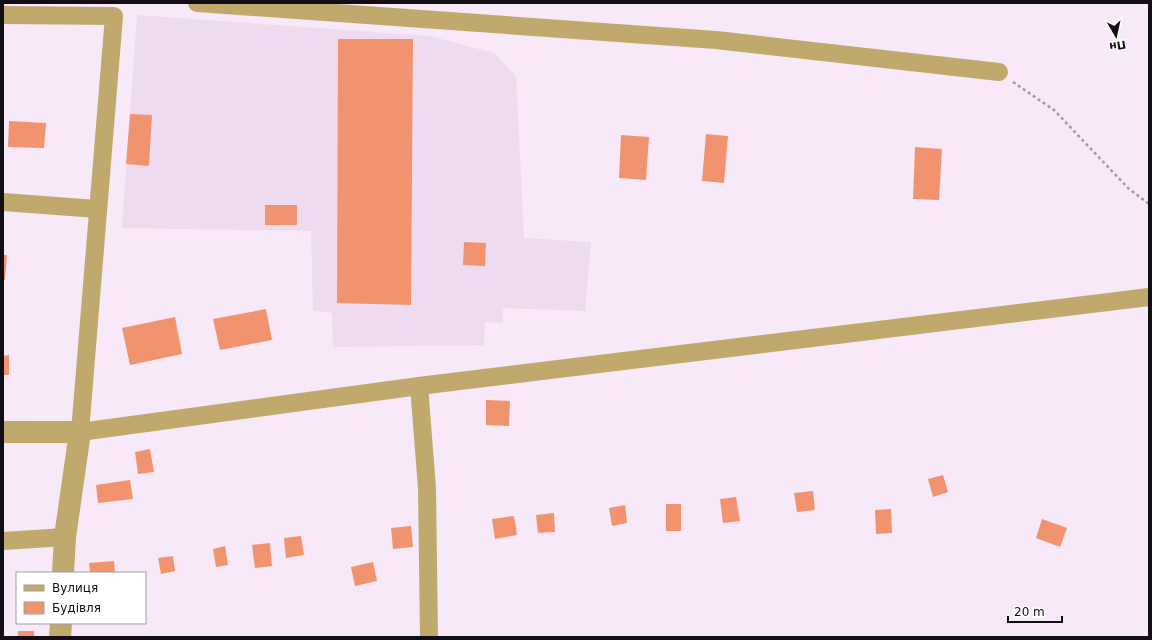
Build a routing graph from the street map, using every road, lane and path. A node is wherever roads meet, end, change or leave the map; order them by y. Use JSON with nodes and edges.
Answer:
{"nodes":[{"id":1,"x":197,"y":3,"type":"edge"},
{"id":2,"x":110,"y":10,"type":"edge"},
{"id":3,"x":3,"y":15,"type":"edge"},
{"id":4,"x":999,"y":72,"type":"joint"},
{"id":5,"x":3,"y":202,"type":"edge"},
{"id":6,"x":1149,"y":204,"type":"edge"},
{"id":7,"x":97,"y":209,"type":"junction"},
{"id":8,"x":1149,"y":297,"type":"edge"},
{"id":9,"x":419,"y":386,"type":"junction"},
{"id":10,"x":3,"y":432,"type":"edge"},
{"id":11,"x":80,"y":432,"type":"junction"},
{"id":12,"x":65,"y":537,"type":"junction"},
{"id":13,"x":3,"y":541,"type":"edge"},
{"id":14,"x":63,"y":572,"type":"edge"},
{"id":15,"x":60,"y":624,"type":"edge"},
{"id":16,"x":60,"y":637,"type":"edge"},
{"id":17,"x":429,"y":637,"type":"edge"}],
"edges":[{"from":1,"to":4,"type":"street"},
{"from":2,"to":3,"type":"street"},
{"from":2,"to":7,"type":"street"},
{"from":4,"to":6,"type":"path"},
{"from":5,"to":7,"type":"street"},
{"from":7,"to":11,"type":"street"},
{"from":8,"to":9,"type":"street"},
{"from":9,"to":11,"type":"street"},
{"from":9,"to":17,"type":"street"},
{"from":10,"to":11,"type":"street"},
{"from":11,"to":12,"type":"street"},
{"from":12,"to":13,"type":"street"},
{"from":12,"to":14,"type":"street"},
{"from":15,"to":16,"type":"street"}]}
